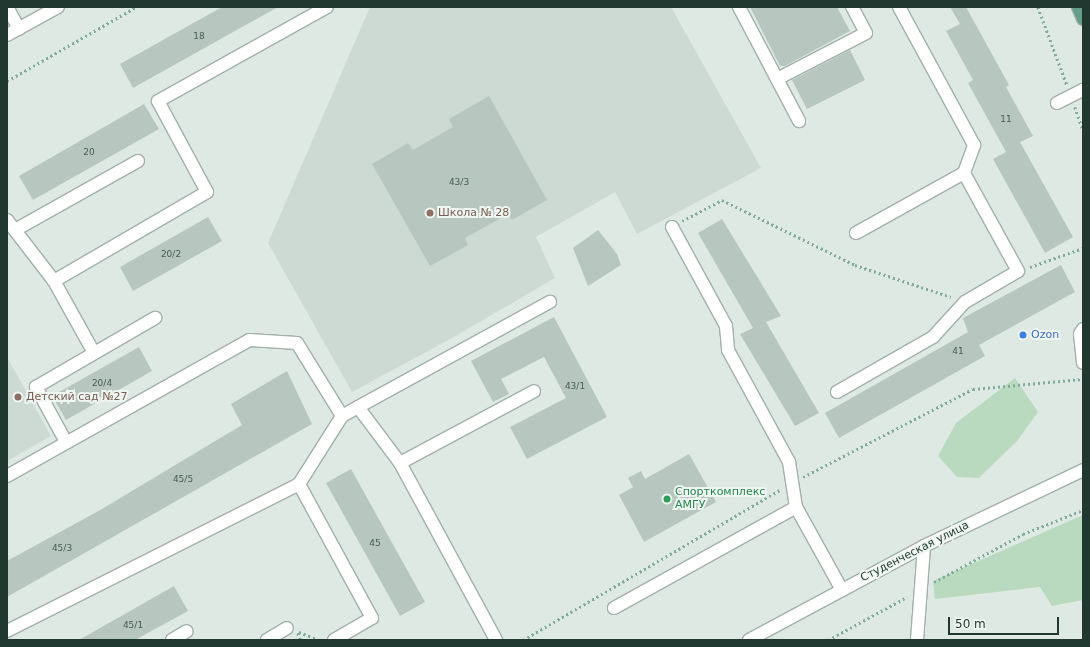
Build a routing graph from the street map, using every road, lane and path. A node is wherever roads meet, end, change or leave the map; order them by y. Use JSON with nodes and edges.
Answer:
{"nodes":[{"id":1,"x":7,"y":7,"type":"edge"},
{"id":2,"x":58,"y":7,"type":"edge"},
{"id":3,"x":136,"y":7,"type":"edge"},
{"id":4,"x":327,"y":7,"type":"edge"},
{"id":5,"x":739,"y":7,"type":"edge"},
{"id":6,"x":852,"y":7,"type":"edge"},
{"id":7,"x":899,"y":7,"type":"edge"},
{"id":8,"x":1038,"y":7,"type":"edge"},
{"id":9,"x":1078,"y":7,"type":"edge"},
{"id":10,"x":1083,"y":19,"type":"edge"},
{"id":11,"x":19,"y":29,"type":"junction"},
{"id":12,"x":7,"y":35,"type":"edge"},
{"id":13,"x":777,"y":79,"type":"junction"},
{"id":14,"x":7,"y":81,"type":"edge"},
{"id":15,"x":1083,"y":90,"type":"edge"},
{"id":16,"x":1071,"y":96,"type":"junction"},
{"id":17,"x":1057,"y":103,"type":"dead end"},
{"id":18,"x":799,"y":121,"type":"dead end"},
{"id":19,"x":1083,"y":130,"type":"edge"},
{"id":20,"x":138,"y":161,"type":"dead end"},
{"id":21,"x":964,"y":173,"type":"junction"},
{"id":22,"x":11,"y":225,"type":"edge"},
{"id":23,"x":672,"y":227,"type":"joint"},
{"id":24,"x":856,"y":233,"type":"dead end"},
{"id":25,"x":1083,"y":248,"type":"edge"},
{"id":26,"x":1018,"y":271,"type":"junction"},
{"id":27,"x":54,"y":281,"type":"junction"},
{"id":28,"x":550,"y":302,"type":"dead end"},
{"id":29,"x":965,"y":302,"type":"junction"},
{"id":30,"x":155,"y":318,"type":"dead end"},
{"id":31,"x":1083,"y":329,"type":"edge"},
{"id":32,"x":94,"y":353,"type":"junction"},
{"id":33,"x":1083,"y":363,"type":"edge"},
{"id":34,"x":1083,"y":379,"type":"edge"},
{"id":35,"x":534,"y":391,"type":"dead end"},
{"id":36,"x":837,"y":392,"type":"dead end"},
{"id":37,"x":358,"y":407,"type":"junction"},
{"id":38,"x":342,"y":416,"type":"junction"},
{"id":39,"x":66,"y":442,"type":"junction"},
{"id":40,"x":400,"y":464,"type":"junction"},
{"id":41,"x":1083,"y":470,"type":"edge"},
{"id":42,"x":7,"y":476,"type":"edge"},
{"id":43,"x":792,"y":482,"type":"junction"},
{"id":44,"x":299,"y":484,"type":"junction"},
{"id":45,"x":796,"y":507,"type":"junction"},
{"id":46,"x":1083,"y":510,"type":"edge"},
{"id":47,"x":924,"y":546,"type":"junction"},
{"id":48,"x":842,"y":590,"type":"junction"},
{"id":49,"x":920,"y":590,"type":"junction"},
{"id":50,"x":614,"y":608,"type":"dead end"},
{"id":51,"x":288,"y":628,"type":"joint"},
{"id":52,"x":7,"y":631,"type":"edge"},
{"id":53,"x":187,"y":631,"type":"dead end"},
{"id":54,"x":172,"y":640,"type":"edge"},
{"id":55,"x":267,"y":640,"type":"edge"},
{"id":56,"x":319,"y":640,"type":"edge"},
{"id":57,"x":334,"y":640,"type":"edge"},
{"id":58,"x":496,"y":640,"type":"edge"},
{"id":59,"x":524,"y":640,"type":"edge"},
{"id":60,"x":749,"y":640,"type":"edge"},
{"id":61,"x":828,"y":640,"type":"edge"},
{"id":62,"x":917,"y":640,"type":"edge"}],
"edges":[{"from":1,"to":11,"type":"street"},
{"from":2,"to":11,"type":"street"},
{"from":3,"to":14,"type":"path"},
{"from":4,"to":27,"type":"street"},
{"from":5,"to":13,"type":"street"},
{"from":6,"to":13,"type":"street"},
{"from":7,"to":21,"type":"street"},
{"from":8,"to":16,"type":"path"},
{"from":9,"to":10,"type":"main road"},
{"from":11,"to":12,"type":"street"},
{"from":13,"to":18,"type":"street"},
{"from":15,"to":16,"type":"street"},
{"from":16,"to":17,"type":"street"},
{"from":16,"to":19,"type":"path"},
{"from":20,"to":22,"type":"street"},
{"from":21,"to":24,"type":"street"},
{"from":21,"to":26,"type":"street"},
{"from":22,"to":27,"type":"street"},
{"from":23,"to":29,"type":"path"},
{"from":23,"to":43,"type":"street"},
{"from":25,"to":26,"type":"path"},
{"from":26,"to":29,"type":"street"},
{"from":27,"to":32,"type":"street"},
{"from":28,"to":37,"type":"street"},
{"from":29,"to":36,"type":"street"},
{"from":30,"to":32,"type":"street"},
{"from":31,"to":33,"type":"street"},
{"from":32,"to":39,"type":"street"},
{"from":34,"to":43,"type":"path"},
{"from":35,"to":40,"type":"street"},
{"from":37,"to":38,"type":"street"},
{"from":37,"to":40,"type":"street"},
{"from":38,"to":39,"type":"street"},
{"from":38,"to":44,"type":"street"},
{"from":39,"to":42,"type":"street"},
{"from":40,"to":58,"type":"street"},
{"from":41,"to":47,"type":"street","name":"Студенческая улица"},
{"from":43,"to":45,"type":"street"},
{"from":43,"to":59,"type":"path"},
{"from":44,"to":52,"type":"street"},
{"from":44,"to":57,"type":"street"},
{"from":45,"to":48,"type":"street"},
{"from":45,"to":50,"type":"street"},
{"from":46,"to":49,"type":"path"},
{"from":47,"to":48,"type":"street","name":"Студенческая улица"},
{"from":47,"to":49,"type":"street"},
{"from":48,"to":60,"type":"street","name":"Студенческая улица"},
{"from":49,"to":61,"type":"path"},
{"from":49,"to":62,"type":"street"},
{"from":51,"to":55,"type":"street"},
{"from":51,"to":56,"type":"path"},
{"from":53,"to":54,"type":"street"}]}
